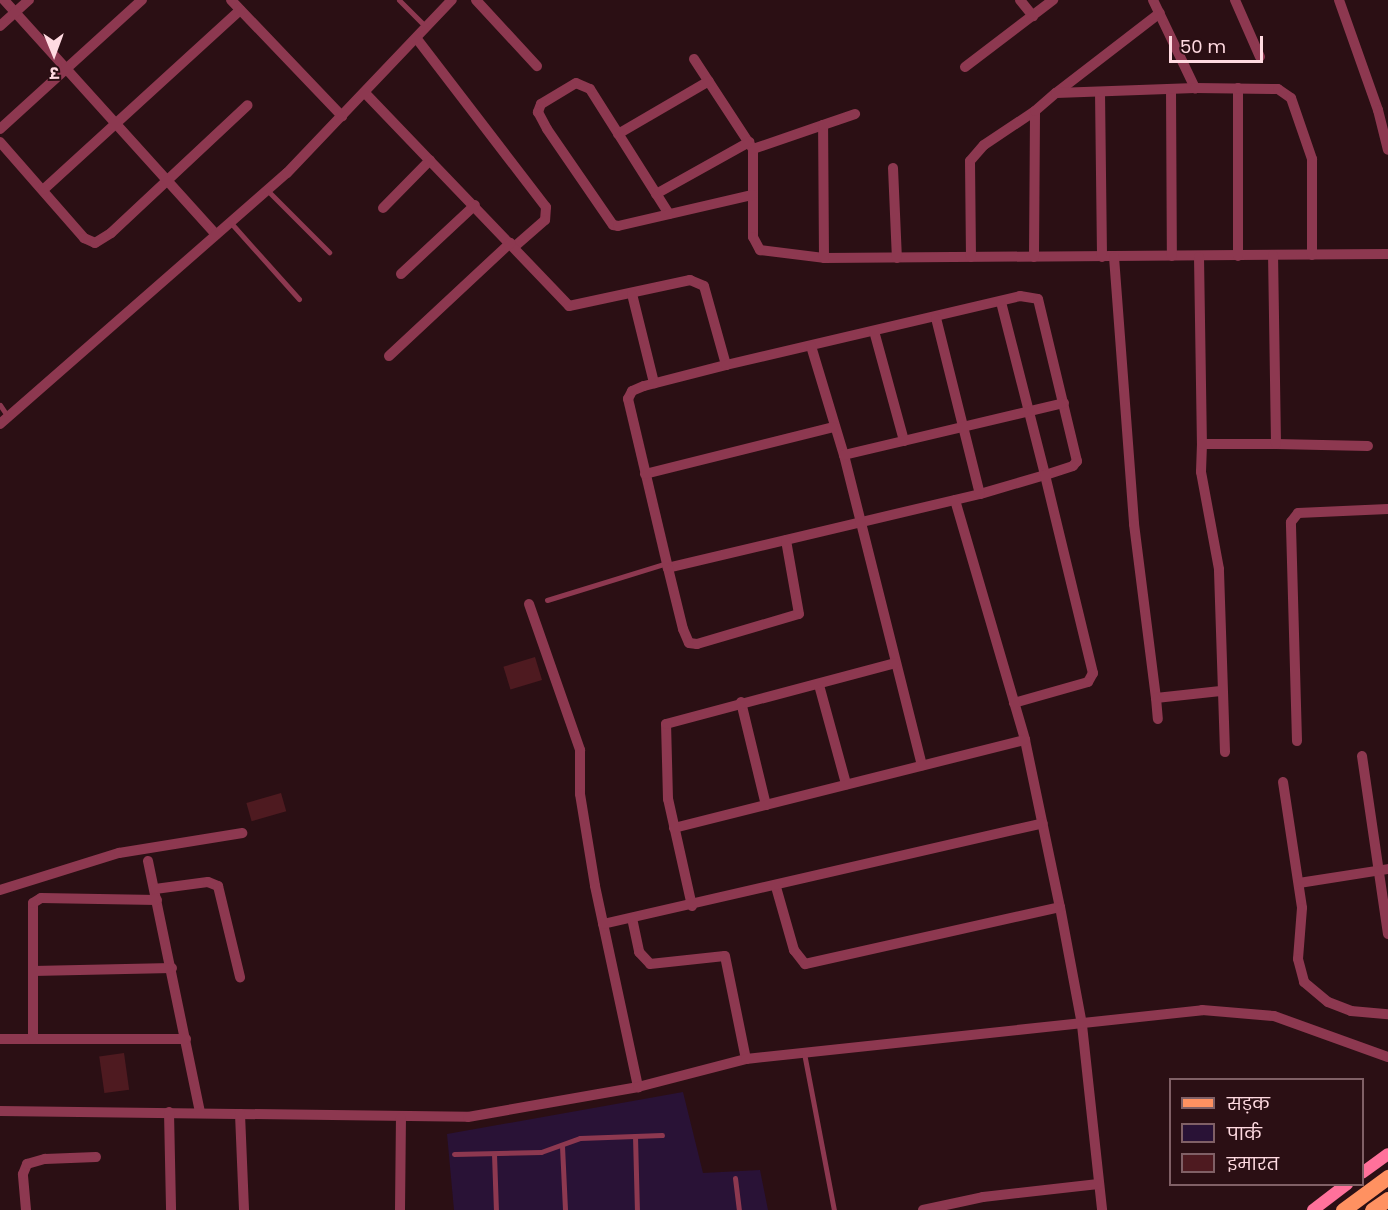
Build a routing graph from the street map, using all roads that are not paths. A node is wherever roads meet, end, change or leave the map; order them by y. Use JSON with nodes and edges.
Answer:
{"nodes":[{"id":1,"x":4,"y":0,"type":"edge"},
{"id":2,"x":29,"y":0,"type":"edge"},
{"id":3,"x":142,"y":0,"type":"edge"},
{"id":4,"x":231,"y":0,"type":"edge"},
{"id":5,"x":399,"y":0,"type":"edge"},
{"id":6,"x":452,"y":0,"type":"edge"},
{"id":7,"x":476,"y":0,"type":"edge"},
{"id":8,"x":1020,"y":0,"type":"edge"},
{"id":9,"x":1053,"y":0,"type":"edge"},
{"id":10,"x":1153,"y":0,"type":"edge"},
{"id":11,"x":1235,"y":0,"type":"edge"},
{"id":12,"x":1339,"y":0,"type":"edge"},
{"id":13,"x":240,"y":10,"type":"junction"},
{"id":14,"x":15,"y":13,"type":"junction"},
{"id":15,"x":1160,"y":13,"type":"junction"},
{"id":16,"x":1033,"y":16,"type":"junction"},
{"id":17,"x":0,"y":26,"type":"edge"},
{"id":18,"x":427,"y":28,"type":"junction"},
{"id":19,"x":417,"y":39,"type":"junction"},
{"id":20,"x":1260,"y":57,"type":"dead end"},
{"id":21,"x":694,"y":59,"type":"dead end"},
{"id":22,"x":537,"y":66,"type":"dead end"},
{"id":23,"x":68,"y":67,"type":"junction"},
{"id":24,"x":965,"y":67,"type":"dead end"},
{"id":25,"x":709,"y":81,"type":"junction"},
{"id":26,"x":1195,"y":88,"type":"junction"},
{"id":27,"x":1238,"y":88,"type":"junction"},
{"id":28,"x":1171,"y":89,"type":"junction"},
{"id":29,"x":1100,"y":92,"type":"junction"},
{"id":30,"x":365,"y":93,"type":"junction"},
{"id":31,"x":1056,"y":93,"type":"junction"},
{"id":32,"x":248,"y":105,"type":"dead end"},
{"id":33,"x":1035,"y":111,"type":"junction"},
{"id":34,"x":855,"y":114,"type":"dead end"},
{"id":35,"x":342,"y":116,"type":"junction"},
{"id":36,"x":118,"y":125,"type":"junction"},
{"id":37,"x":823,"y":125,"type":"junction"},
{"id":38,"x":0,"y":129,"type":"edge"},
{"id":39,"x":618,"y":134,"type":"junction"},
{"id":40,"x":0,"y":142,"type":"edge"},
{"id":41,"x":751,"y":145,"type":"junction"},
{"id":42,"x":1388,"y":150,"type":"edge"},
{"id":43,"x":430,"y":160,"type":"junction"},
{"id":44,"x":893,"y":168,"type":"dead end"},
{"id":45,"x":168,"y":180,"type":"junction"},
{"id":46,"x":43,"y":190,"type":"junction"},
{"id":47,"x":267,"y":190,"type":"junction"},
{"id":48,"x":656,"y":194,"type":"junction"},
{"id":49,"x":752,"y":195,"type":"junction"},
{"id":50,"x":475,"y":205,"type":"junction"},
{"id":51,"x":383,"y":208,"type":"dead end"},
{"id":52,"x":669,"y":214,"type":"junction"},
{"id":53,"x":231,"y":223,"type":"junction"},
{"id":54,"x":216,"y":235,"type":"junction"},
{"id":55,"x":512,"y":245,"type":"junction"},
{"id":56,"x":328,"y":252,"type":"dead end"},
{"id":57,"x":1388,"y":254,"type":"edge"},
{"id":58,"x":1273,"y":255,"type":"junction"},
{"id":59,"x":1312,"y":255,"type":"junction"},
{"id":60,"x":1172,"y":256,"type":"junction"},
{"id":61,"x":1238,"y":256,"type":"junction"},
{"id":62,"x":971,"y":257,"type":"junction"},
{"id":63,"x":1034,"y":257,"type":"junction"},
{"id":64,"x":1102,"y":257,"type":"junction"},
{"id":65,"x":1114,"y":257,"type":"junction"},
{"id":66,"x":1199,"y":257,"type":"junction"},
{"id":67,"x":824,"y":258,"type":"junction"},
{"id":68,"x":897,"y":258,"type":"junction"},
{"id":69,"x":401,"y":274,"type":"dead end"},
{"id":70,"x":632,"y":294,"type":"junction"},
{"id":71,"x":299,"y":299,"type":"dead end"},
{"id":72,"x":1001,"y":302,"type":"junction"},
{"id":73,"x":936,"y":318,"type":"junction"},
{"id":74,"x":874,"y":331,"type":"junction"},
{"id":75,"x":811,"y":346,"type":"junction"},
{"id":76,"x":389,"y":356,"type":"dead end"},
{"id":77,"x":726,"y":365,"type":"junction"},
{"id":78,"x":654,"y":383,"type":"junction"},
{"id":79,"x":1064,"y":403,"type":"junction"},
{"id":80,"x":0,"y":405,"type":"edge"},
{"id":81,"x":1028,"y":411,"type":"junction"},
{"id":82,"x":4,"y":421,"type":"edge"},
{"id":83,"x":833,"y":427,"type":"junction"},
{"id":84,"x":964,"y":427,"type":"junction"},
{"id":85,"x":904,"y":441,"type":"junction"},
{"id":86,"x":1202,"y":444,"type":"junction"},
{"id":87,"x":1276,"y":444,"type":"junction"},
{"id":88,"x":1368,"y":446,"type":"dead end"},
{"id":89,"x":844,"y":455,"type":"junction"},
{"id":90,"x":645,"y":474,"type":"junction"},
{"id":91,"x":1045,"y":475,"type":"junction"},
{"id":92,"x":980,"y":494,"type":"junction"},
{"id":93,"x":955,"y":500,"type":"junction"},
{"id":94,"x":1388,"y":509,"type":"edge"},
{"id":95,"x":859,"y":523,"type":"junction"},
{"id":96,"x":786,"y":540,"type":"junction"},
{"id":97,"x":667,"y":565,"type":"junction"},
{"id":98,"x":547,"y":600,"type":"dead end"},
{"id":99,"x":529,"y":604,"type":"dead end"},
{"id":100,"x":895,"y":663,"type":"junction"},
{"id":101,"x":819,"y":685,"type":"junction"},
{"id":102,"x":1221,"y":691,"type":"junction"},
{"id":103,"x":1156,"y":698,"type":"junction"},
{"id":104,"x":741,"y":702,"type":"junction"},
{"id":105,"x":1014,"y":703,"type":"junction"},
{"id":106,"x":1158,"y":719,"type":"dead end"},
{"id":107,"x":1025,"y":740,"type":"junction"},
{"id":108,"x":1297,"y":741,"type":"dead end"},
{"id":109,"x":1225,"y":752,"type":"dead end"},
{"id":110,"x":1362,"y":756,"type":"dead end"},
{"id":111,"x":922,"y":765,"type":"junction"},
{"id":112,"x":1283,"y":782,"type":"dead end"},
{"id":113,"x":846,"y":784,"type":"junction"},
{"id":114,"x":766,"y":805,"type":"junction"},
{"id":115,"x":1042,"y":823,"type":"junction"},
{"id":116,"x":674,"y":828,"type":"junction"},
{"id":117,"x":242,"y":833,"type":"dead end"},
{"id":118,"x":148,"y":861,"type":"dead end"},
{"id":119,"x":1383,"y":870,"type":"edge"},
{"id":120,"x":1299,"y":883,"type":"junction"},
{"id":121,"x":776,"y":887,"type":"junction"},
{"id":122,"x":0,"y":890,"type":"edge"},
{"id":123,"x":156,"y":895,"type":"junction"},
{"id":124,"x":692,"y":906,"type":"junction"},
{"id":125,"x":1060,"y":907,"type":"junction"},
{"id":126,"x":632,"y":918,"type":"junction"},
{"id":127,"x":603,"y":924,"type":"junction"},
{"id":128,"x":1388,"y":934,"type":"edge"},
{"id":129,"x":172,"y":968,"type":"junction"},
{"id":130,"x":33,"y":971,"type":"junction"},
{"id":131,"x":240,"y":977,"type":"dead end"},
{"id":132,"x":1388,"y":1014,"type":"edge"},
{"id":133,"x":1082,"y":1025,"type":"junction"},
{"id":134,"x":0,"y":1039,"type":"edge"},
{"id":135,"x":33,"y":1039,"type":"junction"},
{"id":136,"x":186,"y":1039,"type":"junction"},
{"id":137,"x":804,"y":1053,"type":"junction"},
{"id":138,"x":1388,"y":1057,"type":"edge"},
{"id":139,"x":746,"y":1059,"type":"junction"},
{"id":140,"x":638,"y":1087,"type":"junction"},
{"id":141,"x":0,"y":1111,"type":"edge"},
{"id":142,"x":169,"y":1112,"type":"junction"},
{"id":143,"x":200,"y":1112,"type":"junction"},
{"id":144,"x":240,"y":1114,"type":"junction"},
{"id":145,"x":401,"y":1118,"type":"junction"},
{"id":146,"x":635,"y":1136,"type":"junction"},
{"id":147,"x":662,"y":1136,"type":"dead end"},
{"id":148,"x":562,"y":1146,"type":"junction"},
{"id":149,"x":494,"y":1154,"type":"junction"},
{"id":150,"x":1388,"y":1154,"type":"edge"},
{"id":151,"x":454,"y":1155,"type":"dead end"},
{"id":152,"x":96,"y":1157,"type":"dead end"},
{"id":153,"x":1364,"y":1172,"type":"edge"},
{"id":154,"x":1388,"y":1177,"type":"edge"},
{"id":155,"x":735,"y":1178,"type":"dead end"},
{"id":156,"x":1098,"y":1184,"type":"junction"},
{"id":157,"x":1346,"y":1186,"type":"edge"},
{"id":158,"x":1388,"y":1199,"type":"edge"},
{"id":159,"x":26,"y":1210,"type":"edge"},
{"id":160,"x":171,"y":1210,"type":"edge"},
{"id":161,"x":244,"y":1210,"type":"edge"},
{"id":162,"x":400,"y":1210,"type":"edge"},
{"id":163,"x":496,"y":1210,"type":"edge"},
{"id":164,"x":565,"y":1210,"type":"edge"},
{"id":165,"x":637,"y":1210,"type":"edge"},
{"id":166,"x":739,"y":1210,"type":"edge"},
{"id":167,"x":834,"y":1210,"type":"edge"},
{"id":168,"x":922,"y":1210,"type":"edge"},
{"id":169,"x":1102,"y":1210,"type":"edge"},
{"id":170,"x":1313,"y":1210,"type":"edge"},
{"id":171,"x":1343,"y":1210,"type":"edge"},
{"id":172,"x":1372,"y":1210,"type":"edge"}],
"edges":[{"from":1,"to":14,"type":"street"},
{"from":2,"to":14,"type":"street"},
{"from":3,"to":23,"type":"street"},
{"from":4,"to":13,"type":"street"},
{"from":5,"to":18,"type":"lane"},
{"from":6,"to":18,"type":"street"},
{"from":7,"to":22,"type":"street"},
{"from":8,"to":16,"type":"street"},
{"from":9,"to":16,"type":"street"},
{"from":10,"to":15,"type":"street"},
{"from":11,"to":20,"type":"street"},
{"from":12,"to":42,"type":"street"},
{"from":13,"to":35,"type":"street"},
{"from":13,"to":36,"type":"street"},
{"from":14,"to":17,"type":"street"},
{"from":14,"to":23,"type":"street"},
{"from":15,"to":26,"type":"street"},
{"from":15,"to":31,"type":"street"},
{"from":16,"to":24,"type":"street"},
{"from":18,"to":19,"type":"street"},
{"from":19,"to":30,"type":"street"},
{"from":19,"to":55,"type":"street"},
{"from":21,"to":25,"type":"street"},
{"from":23,"to":36,"type":"street"},
{"from":23,"to":38,"type":"street"},
{"from":25,"to":39,"type":"street"},
{"from":25,"to":41,"type":"street"},
{"from":26,"to":27,"type":"street"},
{"from":26,"to":28,"type":"street"},
{"from":27,"to":59,"type":"street"},
{"from":27,"to":61,"type":"street"},
{"from":28,"to":29,"type":"street"},
{"from":28,"to":60,"type":"street"},
{"from":29,"to":31,"type":"street"},
{"from":29,"to":64,"type":"street"},
{"from":30,"to":35,"type":"street"},
{"from":30,"to":43,"type":"street"},
{"from":31,"to":33,"type":"street"},
{"from":32,"to":45,"type":"street"},
{"from":33,"to":62,"type":"street"},
{"from":33,"to":63,"type":"street"},
{"from":34,"to":37,"type":"street"},
{"from":35,"to":47,"type":"street"},
{"from":36,"to":45,"type":"street"},
{"from":36,"to":46,"type":"street"},
{"from":37,"to":41,"type":"street"},
{"from":37,"to":67,"type":"street"},
{"from":39,"to":48,"type":"street"},
{"from":39,"to":52,"type":"street"},
{"from":40,"to":46,"type":"street"},
{"from":41,"to":48,"type":"street"},
{"from":41,"to":49,"type":"street"},
{"from":43,"to":50,"type":"street"},
{"from":43,"to":51,"type":"street"},
{"from":44,"to":68,"type":"street"},
{"from":45,"to":46,"type":"street"},
{"from":45,"to":54,"type":"street"},
{"from":47,"to":53,"type":"street"},
{"from":47,"to":56,"type":"lane"},
{"from":48,"to":52,"type":"street"},
{"from":49,"to":52,"type":"street"},
{"from":49,"to":67,"type":"street"},
{"from":50,"to":55,"type":"street"},
{"from":50,"to":69,"type":"street"},
{"from":53,"to":54,"type":"street"},
{"from":53,"to":71,"type":"lane"},
{"from":54,"to":82,"type":"street"},
{"from":55,"to":70,"type":"street"},
{"from":55,"to":76,"type":"street"},
{"from":57,"to":59,"type":"street"},
{"from":58,"to":59,"type":"street"},
{"from":58,"to":61,"type":"street"},
{"from":58,"to":87,"type":"street"},
{"from":60,"to":65,"type":"street"},
{"from":60,"to":66,"type":"street"},
{"from":61,"to":66,"type":"street"},
{"from":62,"to":63,"type":"street"},
{"from":62,"to":68,"type":"street"},
{"from":63,"to":64,"type":"street"},
{"from":64,"to":65,"type":"street"},
{"from":65,"to":103,"type":"street"},
{"from":66,"to":86,"type":"street"},
{"from":67,"to":68,"type":"street"},
{"from":70,"to":77,"type":"street"},
{"from":70,"to":78,"type":"street"},
{"from":72,"to":73,"type":"street"},
{"from":72,"to":79,"type":"street"},
{"from":72,"to":81,"type":"street"},
{"from":73,"to":74,"type":"street"},
{"from":73,"to":84,"type":"street"},
{"from":74,"to":75,"type":"street"},
{"from":74,"to":85,"type":"street"},
{"from":75,"to":77,"type":"street"},
{"from":75,"to":83,"type":"street"},
{"from":77,"to":78,"type":"street"},
{"from":78,"to":90,"type":"street"},
{"from":79,"to":81,"type":"street"},
{"from":79,"to":91,"type":"street"},
{"from":80,"to":82,"type":"lane"},
{"from":81,"to":84,"type":"street"},
{"from":81,"to":91,"type":"street"},
{"from":83,"to":89,"type":"street"},
{"from":83,"to":90,"type":"street"},
{"from":84,"to":85,"type":"street"},
{"from":84,"to":92,"type":"street"},
{"from":85,"to":89,"type":"street"},
{"from":86,"to":87,"type":"street"},
{"from":86,"to":102,"type":"street"},
{"from":87,"to":88,"type":"street"},
{"from":89,"to":95,"type":"street"},
{"from":90,"to":97,"type":"street"},
{"from":91,"to":92,"type":"street"},
{"from":91,"to":105,"type":"street"},
{"from":92,"to":93,"type":"street"},
{"from":93,"to":95,"type":"street"},
{"from":93,"to":105,"type":"street"},
{"from":94,"to":108,"type":"street"},
{"from":95,"to":96,"type":"street"},
{"from":95,"to":100,"type":"street"},
{"from":96,"to":97,"type":"street"},
{"from":96,"to":97,"type":"street"},
{"from":97,"to":98,"type":"lane"},
{"from":99,"to":127,"type":"street"},
{"from":100,"to":101,"type":"street"},
{"from":100,"to":111,"type":"street"},
{"from":101,"to":104,"type":"street"},
{"from":101,"to":113,"type":"street"},
{"from":102,"to":103,"type":"street"},
{"from":102,"to":109,"type":"street"},
{"from":103,"to":106,"type":"street"},
{"from":104,"to":114,"type":"street"},
{"from":104,"to":116,"type":"street"},
{"from":105,"to":107,"type":"street"},
{"from":107,"to":111,"type":"street"},
{"from":107,"to":115,"type":"street"},
{"from":110,"to":119,"type":"street"},
{"from":111,"to":113,"type":"street"},
{"from":112,"to":120,"type":"street"},
{"from":113,"to":114,"type":"street"},
{"from":114,"to":116,"type":"street"},
{"from":115,"to":121,"type":"street"},
{"from":115,"to":125,"type":"street"},
{"from":116,"to":124,"type":"street"},
{"from":117,"to":122,"type":"street"},
{"from":118,"to":123,"type":"street"},
{"from":119,"to":120,"type":"street"},
{"from":119,"to":128,"type":"street"},
{"from":120,"to":132,"type":"street"},
{"from":121,"to":124,"type":"street"},
{"from":121,"to":125,"type":"street"},
{"from":123,"to":129,"type":"street"},
{"from":123,"to":130,"type":"street"},
{"from":123,"to":131,"type":"street"},
{"from":124,"to":126,"type":"street"},
{"from":125,"to":133,"type":"street"},
{"from":126,"to":127,"type":"street"},
{"from":126,"to":139,"type":"street"},
{"from":127,"to":140,"type":"street"},
{"from":129,"to":130,"type":"street"},
{"from":129,"to":136,"type":"street"},
{"from":130,"to":135,"type":"street"},
{"from":133,"to":137,"type":"street"},
{"from":133,"to":138,"type":"street"},
{"from":133,"to":156,"type":"street"},
{"from":134,"to":135,"type":"street"},
{"from":135,"to":136,"type":"street"},
{"from":136,"to":143,"type":"street"},
{"from":137,"to":139,"type":"street"},
{"from":137,"to":167,"type":"lane"},
{"from":139,"to":140,"type":"street"},
{"from":140,"to":145,"type":"street"},
{"from":141,"to":142,"type":"street"},
{"from":142,"to":143,"type":"street"},
{"from":142,"to":160,"type":"street"},
{"from":143,"to":144,"type":"street"},
{"from":144,"to":145,"type":"street"},
{"from":144,"to":161,"type":"street"},
{"from":145,"to":162,"type":"street"},
{"from":146,"to":147,"type":"lane"},
{"from":146,"to":148,"type":"lane"},
{"from":146,"to":165,"type":"lane"},
{"from":148,"to":149,"type":"lane"},
{"from":148,"to":164,"type":"lane"},
{"from":149,"to":151,"type":"lane"},
{"from":149,"to":163,"type":"lane"},
{"from":150,"to":153,"type":"street"},
{"from":152,"to":159,"type":"street"},
{"from":154,"to":171,"type":"main road"},
{"from":155,"to":166,"type":"lane"},
{"from":156,"to":168,"type":"street"},
{"from":156,"to":169,"type":"street"},
{"from":157,"to":170,"type":"street"},
{"from":158,"to":172,"type":"main road"}]}
